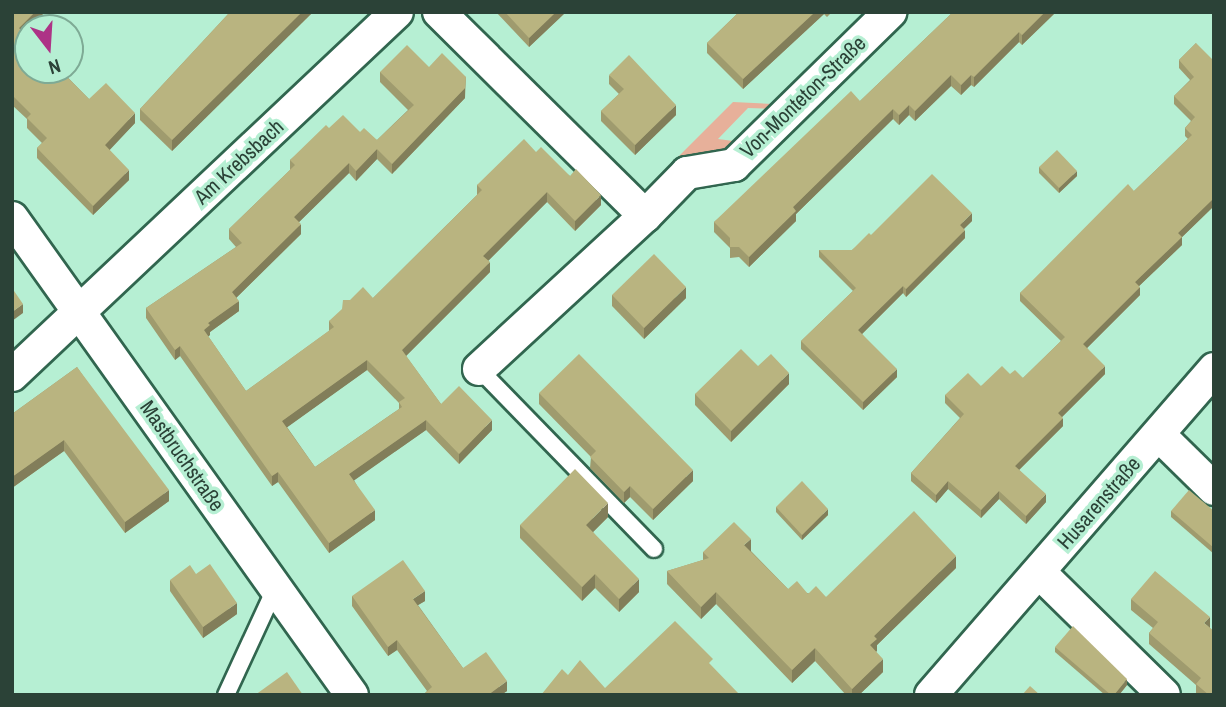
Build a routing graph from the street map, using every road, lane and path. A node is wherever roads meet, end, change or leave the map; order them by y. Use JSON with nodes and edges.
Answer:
{"nodes":[{"id":1,"x":397,"y":12,"type":"edge"},
{"id":2,"x":439,"y":12,"type":"edge"},
{"id":3,"x":890,"y":12,"type":"edge"},
{"id":4,"x":645,"y":216,"type":"junction"},
{"id":5,"x":12,"y":218,"type":"edge"},
{"id":6,"x":81,"y":311,"type":"junction"},
{"id":7,"x":479,"y":369,"type":"joint"},
{"id":8,"x":1214,"y":369,"type":"edge"},
{"id":9,"x":12,"y":375,"type":"edge"},
{"id":10,"x":1159,"y":435,"type":"junction"},
{"id":11,"x":1214,"y":489,"type":"edge"},
{"id":12,"x":654,"y":549,"type":"dead end"},
{"id":13,"x":1040,"y":572,"type":"junction"},
{"id":14,"x":275,"y":589,"type":"junction"},
{"id":15,"x":226,"y":695,"type":"edge"},
{"id":16,"x":352,"y":695,"type":"edge"},
{"id":17,"x":931,"y":695,"type":"edge"},
{"id":18,"x":1164,"y":695,"type":"edge"}],
"edges":[{"from":1,"to":6,"type":"street","name":"Am Krebsbach"},
{"from":2,"to":4,"type":"street"},
{"from":3,"to":4,"type":"street","name":"Von-Monteton-Straße"},
{"from":4,"to":7,"type":"street","name":"Von-Monteton-Straße"},
{"from":5,"to":6,"type":"street","name":"Mastbruchstraße"},
{"from":6,"to":9,"type":"street","name":"Am Krebsbach"},
{"from":6,"to":14,"type":"street","name":"Mastbruchstraße"},
{"from":7,"to":12,"type":"lane"},
{"from":8,"to":10,"type":"street","name":"Husarenstraße"},
{"from":10,"to":11,"type":"street"},
{"from":10,"to":13,"type":"street","name":"Husarenstraße"},
{"from":13,"to":17,"type":"street","name":"Husarenstraße"},
{"from":13,"to":18,"type":"street"},
{"from":14,"to":15,"type":"lane"},
{"from":14,"to":16,"type":"street","name":"Mastbruchstraße"}]}
